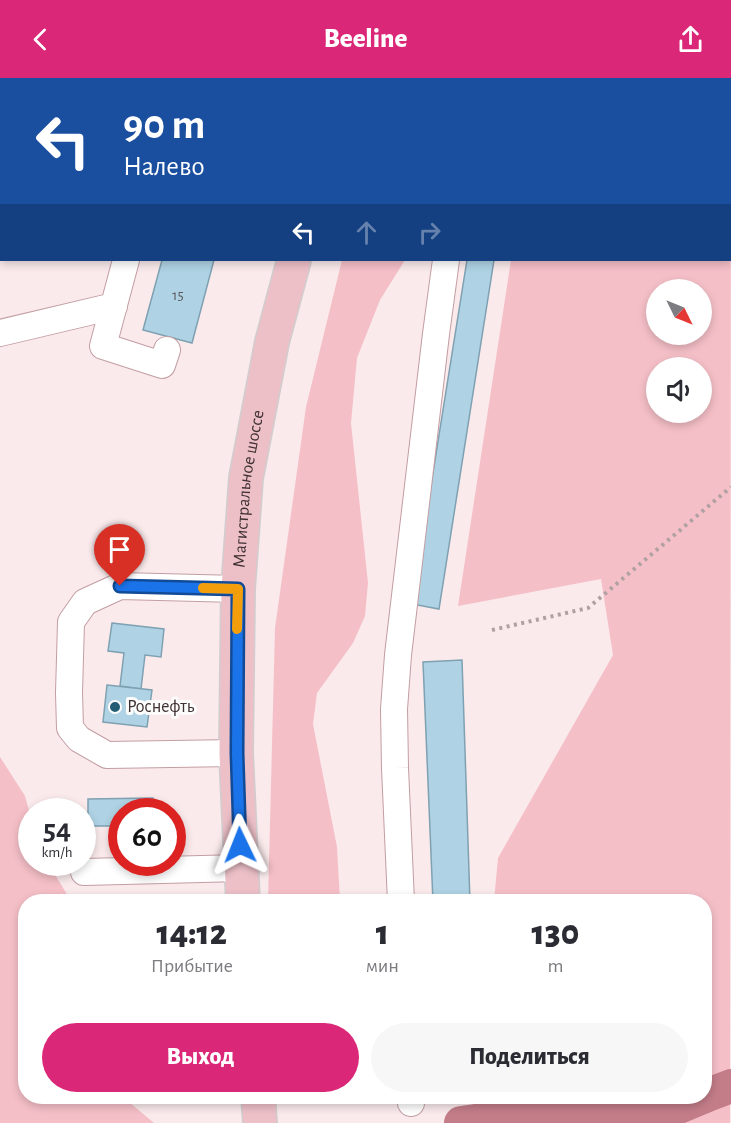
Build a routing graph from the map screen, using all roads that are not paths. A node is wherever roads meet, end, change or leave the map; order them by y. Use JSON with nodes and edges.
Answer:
{"nodes":[{"id":1,"x":126,"y":261,"type":"edge"},
{"id":2,"x":294,"y":261,"type":"edge"},
{"id":3,"x":447,"y":261,"type":"edge"},
{"id":4,"x":114,"y":306,"type":"junction"},
{"id":5,"x":0,"y":333,"type":"edge"},
{"id":6,"x":167,"y":350,"type":"dead end"},
{"id":7,"x":238,"y":589,"type":"junction"},
{"id":8,"x":237,"y":753,"type":"junction"},
{"id":9,"x":241,"y":868,"type":"junction"},
{"id":10,"x":96,"y":872,"type":"edge"},
{"id":11,"x":243,"y":894,"type":"edge"},
{"id":12,"x":401,"y":894,"type":"edge"},
{"id":13,"x":259,"y":1104,"type":"edge"},
{"id":14,"x":260,"y":1123,"type":"edge"}],
"edges":[{"from":1,"to":4,"type":"street"},
{"from":2,"to":7,"type":"main road","name":"Магистральное шоссе"},
{"from":3,"to":12,"type":"street"},
{"from":4,"to":5,"type":"street"},
{"from":4,"to":6,"type":"street"},
{"from":7,"to":8,"type":"main road","name":"Магистральное шоссе"},
{"from":7,"to":8,"type":"street"},
{"from":8,"to":9,"type":"main road","name":"Магистральное шоссе"},
{"from":9,"to":10,"type":"street"},
{"from":9,"to":11,"type":"main road","name":"Магистральное шоссе"},
{"from":13,"to":14,"type":"main road"}]}
